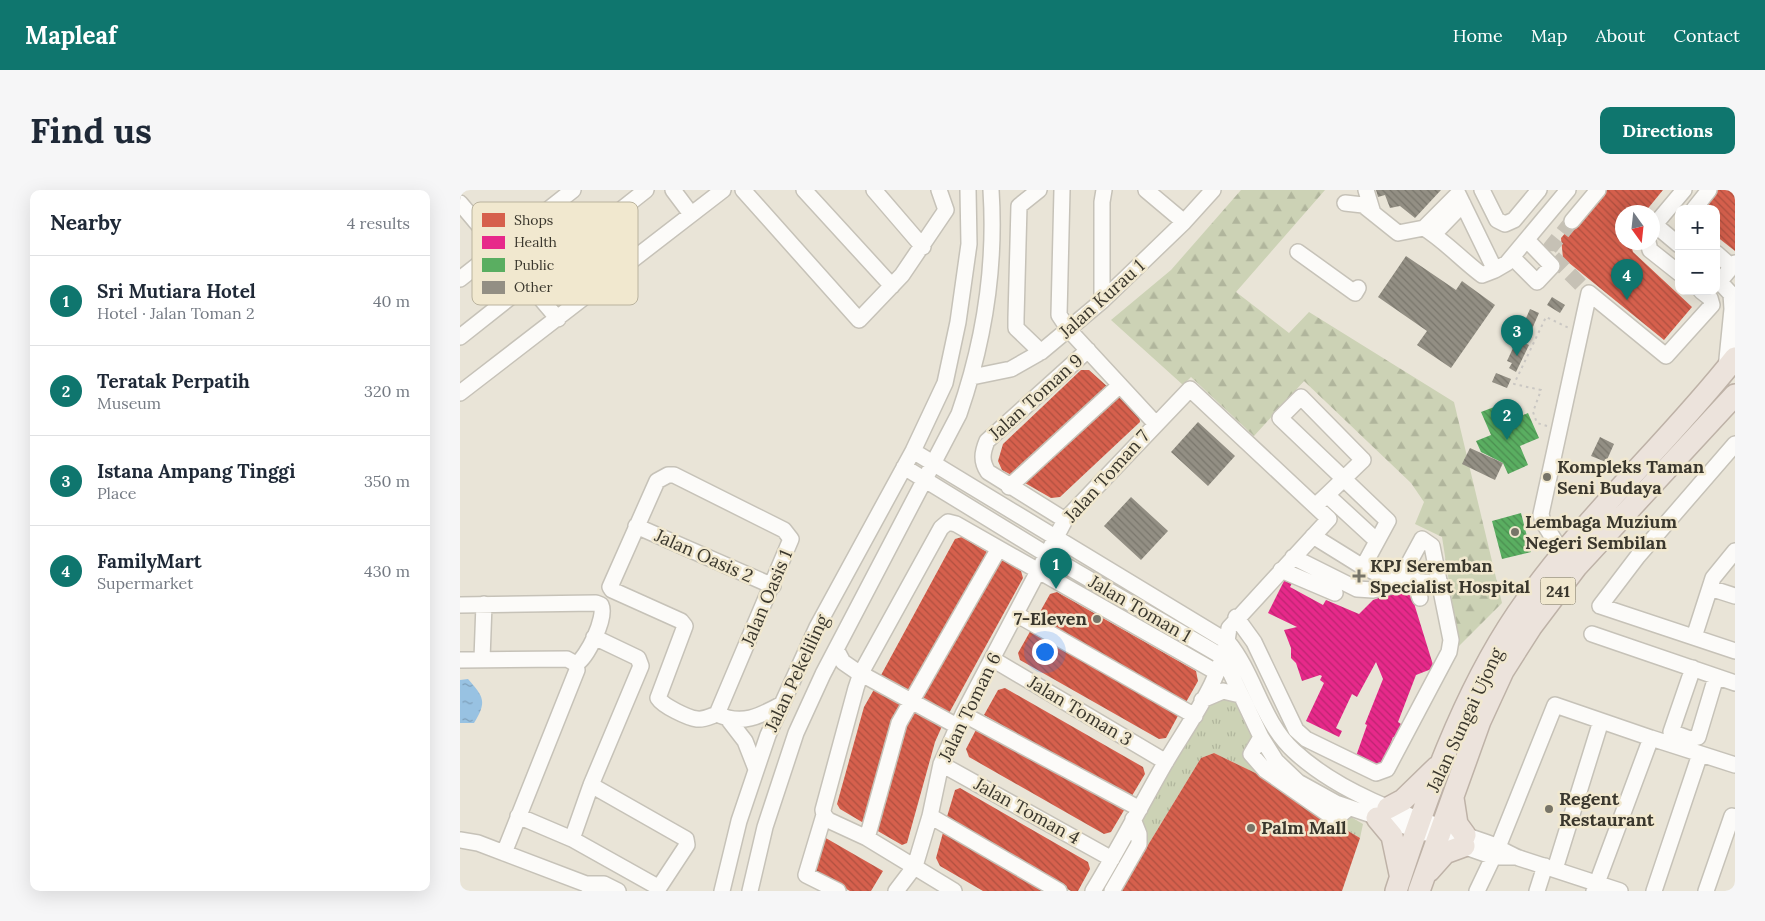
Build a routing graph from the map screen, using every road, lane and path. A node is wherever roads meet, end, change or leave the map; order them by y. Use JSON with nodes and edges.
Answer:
{"nodes":[{"id":1,"x":573,"y":190,"type":"edge"},
{"id":2,"x":646,"y":190,"type":"edge"},
{"id":3,"x":674,"y":190,"type":"edge"},
{"id":4,"x":723,"y":190,"type":"edge"},
{"id":5,"x":743,"y":190,"type":"edge"},
{"id":6,"x":804,"y":190,"type":"edge"},
{"id":7,"x":874,"y":190,"type":"edge"},
{"id":8,"x":939,"y":190,"type":"edge"},
{"id":9,"x":968,"y":190,"type":"edge"},
{"id":10,"x":991,"y":190,"type":"edge"},
{"id":11,"x":1040,"y":190,"type":"edge"},
{"id":12,"x":1062,"y":190,"type":"edge"},
{"id":13,"x":1104,"y":190,"type":"edge"},
{"id":14,"x":1213,"y":190,"type":"edge"},
{"id":15,"x":1366,"y":190,"type":"edge"},
{"id":16,"x":1482,"y":190,"type":"edge"},
{"id":17,"x":1538,"y":190,"type":"edge"},
{"id":18,"x":1568,"y":190,"type":"edge"},
{"id":19,"x":1598,"y":190,"type":"edge"},
{"id":20,"x":1684,"y":190,"type":"edge"},
{"id":21,"x":1709,"y":190,"type":"edge"},
{"id":22,"x":1150,"y":191,"type":"edge"},
{"id":23,"x":1459,"y":196,"type":"edge"},
{"id":24,"x":557,"y":202,"type":"edge"},
{"id":25,"x":630,"y":202,"type":"edge"},
{"id":26,"x":1345,"y":202,"type":"dead end"},
{"id":27,"x":460,"y":203,"type":"edge"},
{"id":28,"x":1697,"y":205,"type":"edge"},
{"id":29,"x":1373,"y":213,"type":"junction"},
{"id":30,"x":691,"y":214,"type":"junction"},
{"id":31,"x":472,"y":217,"type":"edge"},
{"id":32,"x":1660,"y":218,"type":"edge"},
{"id":33,"x":1514,"y":220,"type":"junction"},
{"id":34,"x":1572,"y":220,"type":"tunnel mouth"},
{"id":35,"x":1184,"y":222,"type":"junction"},
{"id":36,"x":1429,"y":231,"type":"junction"},
{"id":37,"x":1660,"y":231,"type":"edge"},
{"id":38,"x":1525,"y":243,"type":"junction"},
{"id":39,"x":1675,"y":243,"type":"edge"},
{"id":40,"x":923,"y":247,"type":"junction"},
{"id":41,"x":1650,"y":250,"type":"edge"},
{"id":42,"x":1298,"y":252,"type":"dead end"},
{"id":43,"x":638,"y":256,"type":"edge"},
{"id":44,"x":1720,"y":256,"type":"edge"},
{"id":45,"x":1512,"y":257,"type":"junction"},
{"id":46,"x":1733,"y":265,"type":"edge"},
{"id":47,"x":472,"y":269,"type":"edge"},
{"id":48,"x":1495,"y":270,"type":"junction"},
{"id":49,"x":1675,"y":270,"type":"edge"},
{"id":50,"x":1720,"y":278,"type":"edge"},
{"id":51,"x":460,"y":279,"type":"edge"},
{"id":52,"x":1720,"y":282,"type":"edge"},
{"id":53,"x":892,"y":286,"type":"junction"},
{"id":54,"x":1358,"y":288,"type":"dead end"},
{"id":55,"x":1706,"y":295,"type":"edge"},
{"id":56,"x":1102,"y":301,"type":"junction"},
{"id":57,"x":499,"y":305,"type":"edge"},
{"id":58,"x":546,"y":305,"type":"edge"},
{"id":59,"x":576,"y":305,"type":"edge"},
{"id":60,"x":558,"y":319,"type":"junction"},
{"id":61,"x":1069,"y":330,"type":"junction"},
{"id":62,"x":1733,"y":332,"type":"edge"},
{"id":63,"x":1580,"y":334,"type":"junction"},
{"id":64,"x":460,"y":337,"type":"edge"},
{"id":65,"x":1088,"y":350,"type":"junction"},
{"id":66,"x":1041,"y":352,"type":"junction"},
{"id":67,"x":1730,"y":364,"type":"edge"},
{"id":68,"x":972,"y":377,"type":"junction"},
{"id":69,"x":1120,"y":385,"type":"junction"},
{"id":70,"x":460,"y":393,"type":"edge"},
{"id":71,"x":1735,"y":395,"type":"edge"},
{"id":72,"x":1155,"y":423,"type":"junction"},
{"id":73,"x":1559,"y":429,"type":"junction"},
{"id":74,"x":1735,"y":444,"type":"edge"},
{"id":75,"x":913,"y":451,"type":"junction"},
{"id":76,"x":933,"y":464,"type":"junction"},
{"id":77,"x":904,"y":468,"type":"junction"},
{"id":78,"x":925,"y":480,"type":"junction"},
{"id":79,"x":1342,"y":480,"type":"junction"},
{"id":80,"x":1009,"y":487,"type":"junction"},
{"id":81,"x":1321,"y":500,"type":"junction"},
{"id":82,"x":1065,"y":520,"type":"junction"},
{"id":83,"x":636,"y":526,"type":"junction"},
{"id":84,"x":1313,"y":536,"type":"junction"},
{"id":85,"x":1054,"y":538,"type":"junction"},
{"id":86,"x":1377,"y":541,"type":"junction"},
{"id":87,"x":998,"y":550,"type":"junction"},
{"id":88,"x":1735,"y":551,"type":"edge"},
{"id":89,"x":1046,"y":554,"type":"junction"},
{"id":90,"x":1563,"y":554,"type":"junction"},
{"id":91,"x":1294,"y":556,"type":"junction"},
{"id":92,"x":1409,"y":565,"type":"junction"},
{"id":93,"x":1281,"y":570,"type":"junction"},
{"id":94,"x":1038,"y":571,"type":"junction"},
{"id":95,"x":1370,"y":571,"type":"junction"},
{"id":96,"x":1414,"y":581,"type":"junction"},
{"id":97,"x":1441,"y":584,"type":"junction"},
{"id":98,"x":773,"y":586,"type":"junction"},
{"id":99,"x":1710,"y":588,"type":"junction"},
{"id":100,"x":1373,"y":590,"type":"junction"},
{"id":101,"x":1334,"y":593,"type":"dead end"},
{"id":102,"x":1735,"y":596,"type":"edge"},
{"id":103,"x":1420,"y":598,"type":"dead end"},
{"id":104,"x":484,"y":604,"type":"junction"},
{"id":105,"x":460,"y":605,"type":"edge"},
{"id":106,"x":1016,"y":614,"type":"junction"},
{"id":107,"x":1236,"y":617,"type":"junction"},
{"id":108,"x":1162,"y":622,"type":"junction"},
{"id":109,"x":1592,"y":634,"type":"dead end"},
{"id":110,"x":594,"y":637,"type":"junction"},
{"id":111,"x":1155,"y":637,"type":"junction"},
{"id":112,"x":1694,"y":637,"type":"junction"},
{"id":113,"x":836,"y":649,"type":"junction"},
{"id":114,"x":1225,"y":650,"type":"junction"},
{"id":115,"x":1735,"y":651,"type":"edge"},
{"id":116,"x":460,"y":660,"type":"edge"},
{"id":117,"x":482,"y":660,"type":"junction"},
{"id":118,"x":994,"y":660,"type":"junction"},
{"id":119,"x":576,"y":664,"type":"junction"},
{"id":120,"x":1692,"y":668,"type":"junction"},
{"id":121,"x":858,"y":672,"type":"junction"},
{"id":122,"x":1216,"y":672,"type":"junction"},
{"id":123,"x":823,"y":674,"type":"junction"},
{"id":124,"x":1716,"y":676,"type":"junction"},
{"id":125,"x":1735,"y":683,"type":"edge"},
{"id":126,"x":1240,"y":695,"type":"junction"},
{"id":127,"x":912,"y":700,"type":"junction"},
{"id":128,"x":1202,"y":700,"type":"junction"},
{"id":129,"x":782,"y":704,"type":"junction"},
{"id":130,"x":1195,"y":716,"type":"junction"},
{"id":131,"x":723,"y":717,"type":"junction"},
{"id":132,"x":960,"y":720,"type":"junction"},
{"id":133,"x":1601,"y":721,"type":"junction"},
{"id":134,"x":1261,"y":737,"type":"junction"},
{"id":135,"x":1651,"y":738,"type":"junction"},
{"id":136,"x":1700,"y":754,"type":"junction"},
{"id":137,"x":1443,"y":761,"type":"junction"},
{"id":138,"x":1166,"y":762,"type":"junction"},
{"id":139,"x":942,"y":764,"type":"junction"},
{"id":140,"x":1735,"y":765,"type":"edge"},
{"id":141,"x":756,"y":769,"type":"junction"},
{"id":142,"x":591,"y":785,"type":"junction"},
{"id":143,"x":1453,"y":795,"type":"junction"},
{"id":144,"x":1349,"y":808,"type":"junction"},
{"id":145,"x":1383,"y":813,"type":"junction"},
{"id":146,"x":1734,"y":813,"type":"edge"},
{"id":147,"x":1136,"y":814,"type":"junction"},
{"id":148,"x":518,"y":816,"type":"junction"},
{"id":149,"x":824,"y":816,"type":"junction"},
{"id":150,"x":930,"y":816,"type":"junction"},
{"id":151,"x":1418,"y":825,"type":"junction"},
{"id":152,"x":1440,"y":832,"type":"junction"},
{"id":153,"x":867,"y":838,"type":"junction"},
{"id":154,"x":572,"y":839,"type":"junction"},
{"id":155,"x":460,"y":840,"type":"edge"},
{"id":156,"x":1465,"y":841,"type":"junction"},
{"id":157,"x":1496,"y":852,"type":"junction"},
{"id":158,"x":504,"y":853,"type":"junction"},
{"id":159,"x":1112,"y":859,"type":"junction"},
{"id":160,"x":915,"y":866,"type":"junction"},
{"id":161,"x":1550,"y":868,"type":"junction"},
{"id":162,"x":1421,"y":884,"type":"edge"},
{"id":163,"x":1398,"y":885,"type":"edge"},
{"id":164,"x":1096,"y":886,"type":"edge"},
{"id":165,"x":1115,"y":886,"type":"edge"},
{"id":166,"x":1596,"y":887,"type":"edge"},
{"id":167,"x":589,"y":888,"type":"edge"},
{"id":168,"x":618,"y":891,"type":"edge"},
{"id":169,"x":722,"y":891,"type":"edge"},
{"id":170,"x":750,"y":891,"type":"edge"},
{"id":171,"x":838,"y":891,"type":"edge"},
{"id":172,"x":896,"y":891,"type":"edge"},
{"id":173,"x":954,"y":891,"type":"edge"},
{"id":174,"x":1059,"y":891,"type":"edge"},
{"id":175,"x":1477,"y":891,"type":"edge"},
{"id":176,"x":1537,"y":891,"type":"edge"},
{"id":177,"x":1620,"y":891,"type":"edge"},
{"id":178,"x":1654,"y":891,"type":"edge"},
{"id":179,"x":1706,"y":891,"type":"edge"}],
"edges":[{"from":1,"to":24,"type":"street"},
{"from":2,"to":25,"type":"street"},
{"from":3,"to":30,"type":"street"},
{"from":4,"to":30,"type":"street"},
{"from":5,"to":53,"type":"street"},
{"from":6,"to":53,"type":"street"},
{"from":7,"to":40,"type":"street"},
{"from":8,"to":40,"type":"street"},
{"from":9,"to":75,"type":"street","name":"Jalan Pekeliling"},
{"from":10,"to":68,"type":"street","name":"Jalan Pekeliling"},
{"from":11,"to":66,"type":"street"},
{"from":12,"to":61,"type":"street"},
{"from":13,"to":56,"type":"street"},
{"from":14,"to":35,"type":"street","name":"Jalan Kurau 1"},
{"from":15,"to":29,"type":"street"},
{"from":16,"to":33,"type":"street"},
{"from":17,"to":33,"type":"street"},
{"from":18,"to":38,"type":"street"},
{"from":19,"to":34,"type":"street"},
{"from":20,"to":32,"type":"street"},
{"from":21,"to":28,"type":"street"},
{"from":22,"to":35,"type":"street"},
{"from":23,"to":36,"type":"street"},
{"from":23,"to":48,"type":"street"},
{"from":26,"to":29,"type":"street"},
{"from":27,"to":31,"type":"street"},
{"from":29,"to":36,"type":"street"},
{"from":30,"to":43,"type":"street"},
{"from":33,"to":38,"type":"street"},
{"from":35,"to":56,"type":"street","name":"Jalan Kurau 1"},
{"from":36,"to":48,"type":"street"},
{"from":37,"to":39,"type":"street"},
{"from":38,"to":45,"type":"street"},
{"from":38,"to":45,"type":"street"},
{"from":40,"to":53,"type":"street"},
{"from":41,"to":49,"type":"street"},
{"from":42,"to":54,"type":"street"},
{"from":44,"to":46,"type":"street"},
{"from":45,"to":48,"type":"street"},
{"from":46,"to":50,"type":"street"},
{"from":47,"to":51,"type":"street"},
{"from":52,"to":62,"type":"street"},
{"from":55,"to":63,"type":"street"},
{"from":56,"to":61,"type":"street","name":"Jalan Kurau 1"},
{"from":57,"to":64,"type":"street"},
{"from":58,"to":60,"type":"street"},
{"from":59,"to":60,"type":"street"},
{"from":60,"to":70,"type":"street"},
{"from":61,"to":65,"type":"street"},
{"from":61,"to":66,"type":"street","name":"Jalan Kurau 1"},
{"from":62,"to":67,"type":"street"},
{"from":63,"to":73,"type":"street"},
{"from":63,"to":73,"type":"path"},
{"from":65,"to":69,"type":"street"},
{"from":65,"to":80,"type":"street","name":"Jalan Toman 9"},
{"from":66,"to":68,"type":"street","name":"Jalan Kurau 1"},
{"from":67,"to":90,"type":"highway","name":"Jalan Sungai Ujong","number":"241"},
{"from":68,"to":76,"type":"street","name":"Jalan Pekeliling"},
{"from":69,"to":72,"type":"street"},
{"from":69,"to":80,"type":"street"},
{"from":71,"to":143,"type":"highway","name":"Jalan Sungai Ujong","number":"241"},
{"from":72,"to":81,"type":"street","name":"Jalan Toman 7"},
{"from":72,"to":82,"type":"street","name":"Jalan Toman 7"},
{"from":73,"to":90,"type":"street"},
{"from":74,"to":112,"type":"street"},
{"from":75,"to":76,"type":"street","name":"Jalan Toman 1"},
{"from":75,"to":77,"type":"street","name":"Jalan Pekeliling"},
{"from":76,"to":78,"type":"street","name":"Jalan Pekeliling"},
{"from":76,"to":85,"type":"street","name":"Jalan Toman 1"},
{"from":77,"to":78,"type":"street","name":"Jalan Toman 1"},
{"from":77,"to":129,"type":"street","name":"Jalan Pekeliling"},
{"from":78,"to":89,"type":"street","name":"Jalan Toman 1"},
{"from":78,"to":113,"type":"street","name":"Jalan Pekeliling"},
{"from":79,"to":79,"type":"street"},
{"from":79,"to":81,"type":"street"},
{"from":79,"to":86,"type":"street"},
{"from":80,"to":82,"type":"street","name":"Jalan Toman 9"},
{"from":81,"to":84,"type":"street"},
{"from":81,"to":86,"type":"street"},
{"from":82,"to":85,"type":"street","name":"Jalan Toman 7"},
{"from":83,"to":98,"type":"street","name":"Jalan Oasis 2"},
{"from":83,"to":98,"type":"street","name":"Jalan Oasis 1"},
{"from":83,"to":131,"type":"street"},
{"from":84,"to":91,"type":"street"},
{"from":84,"to":95,"type":"street"},
{"from":85,"to":89,"type":"street","name":"Jalan Toman 7"},
{"from":85,"to":114,"type":"street","name":"Jalan Toman 1"},
{"from":86,"to":95,"type":"street"},
{"from":87,"to":94,"type":"street"},
{"from":87,"to":121,"type":"street"},
{"from":87,"to":127,"type":"street"},
{"from":88,"to":99,"type":"street"},
{"from":89,"to":94,"type":"street","name":"Jalan Toman 6"},
{"from":89,"to":108,"type":"street","name":"Jalan Toman 1"},
{"from":90,"to":137,"type":"highway","name":"Jalan Sungai Ujong","number":"241"},
{"from":91,"to":93,"type":"street"},
{"from":91,"to":100,"type":"street"},
{"from":92,"to":95,"type":"street"},
{"from":92,"to":96,"type":"street"},
{"from":92,"to":97,"type":"street"},
{"from":93,"to":101,"type":"street"},
{"from":93,"to":107,"type":"street"},
{"from":94,"to":106,"type":"street","name":"Jalan Toman 6"},
{"from":94,"to":111,"type":"street"},
{"from":95,"to":100,"type":"street"},
{"from":96,"to":97,"type":"street"},
{"from":96,"to":100,"type":"street"},
{"from":96,"to":103,"type":"street"},
{"from":97,"to":107,"type":"street"},
{"from":98,"to":131,"type":"street","name":"Jalan Oasis 1"},
{"from":99,"to":102,"type":"street"},
{"from":99,"to":112,"type":"street"},
{"from":104,"to":105,"type":"street"},
{"from":104,"to":110,"type":"street"},
{"from":104,"to":117,"type":"street"},
{"from":106,"to":118,"type":"street","name":"Jalan Toman 6"},
{"from":106,"to":130,"type":"street"},
{"from":107,"to":114,"type":"street"},
{"from":108,"to":111,"type":"street"},
{"from":108,"to":114,"type":"street","name":"Jalan Toman 1"},
{"from":109,"to":120,"type":"street"},
{"from":110,"to":119,"type":"street"},
{"from":110,"to":142,"type":"street"},
{"from":111,"to":122,"type":"street"},
{"from":112,"to":115,"type":"street"},
{"from":113,"to":121,"type":"street"},
{"from":113,"to":123,"type":"street","name":"Jalan Pekeliling"},
{"from":114,"to":122,"type":"street"},
{"from":114,"to":126,"type":"street","name":"Jalan Toman 1"},
{"from":114,"to":145,"type":"street","name":"Jalan Toman 1"},
{"from":116,"to":117,"type":"street"},
{"from":117,"to":119,"type":"street"},
{"from":118,"to":132,"type":"street","name":"Jalan Toman 6"},
{"from":118,"to":138,"type":"street","name":"Jalan Toman 3"},
{"from":119,"to":148,"type":"street"},
{"from":120,"to":124,"type":"street"},
{"from":120,"to":124,"type":"street"},
{"from":121,"to":123,"type":"street"},
{"from":121,"to":127,"type":"street"},
{"from":121,"to":149,"type":"street"},
{"from":122,"to":128,"type":"street"},
{"from":123,"to":170,"type":"street","name":"Jalan Pekeliling"},
{"from":124,"to":125,"type":"street"},
{"from":126,"to":128,"type":"street"},
{"from":126,"to":134,"type":"street","name":"Jalan Toman 1"},
{"from":127,"to":132,"type":"street"},
{"from":127,"to":153,"type":"street"},
{"from":128,"to":130,"type":"street"},
{"from":129,"to":131,"type":"street"},
{"from":129,"to":141,"type":"street","name":"Jalan Pekeliling"},
{"from":130,"to":138,"type":"street"},
{"from":131,"to":141,"type":"street"},
{"from":132,"to":139,"type":"street","name":"Jalan Toman 6"},
{"from":132,"to":147,"type":"street"},
{"from":133,"to":135,"type":"street"},
{"from":133,"to":157,"type":"street"},
{"from":133,"to":161,"type":"street"},
{"from":134,"to":144,"type":"street","name":"Jalan Toman 1"},
{"from":134,"to":144,"type":"street"},
{"from":135,"to":136,"type":"street"},
{"from":135,"to":166,"type":"street"},
{"from":136,"to":140,"type":"street"},
{"from":136,"to":178,"type":"street"},
{"from":137,"to":145,"type":"highway"},
{"from":137,"to":151,"type":"highway","name":"Jalan Sungai Ujong","number":"241"},
{"from":138,"to":147,"type":"street"},
{"from":139,"to":150,"type":"street","name":"Jalan Toman 6"},
{"from":139,"to":159,"type":"street","name":"Jalan Toman 4"},
{"from":141,"to":169,"type":"street","name":"Jalan Pekeliling"},
{"from":142,"to":154,"type":"street"},
{"from":142,"to":154,"type":"street"},
{"from":143,"to":152,"type":"highway","name":"Jalan Sungai Ujong","number":"241"},
{"from":143,"to":156,"type":"highway"},
{"from":144,"to":145,"type":"street","name":"Jalan Toman 1"},
{"from":145,"to":151,"type":"street","name":"Jalan Toman 1"},
{"from":145,"to":163,"type":"highway"},
{"from":146,"to":179,"type":"street"},
{"from":147,"to":159,"type":"street"},
{"from":147,"to":165,"type":"street"},
{"from":148,"to":154,"type":"street"},
{"from":148,"to":158,"type":"street"},
{"from":149,"to":153,"type":"street"},
{"from":149,"to":171,"type":"street"},
{"from":150,"to":160,"type":"street","name":"Jalan Toman 6"},
{"from":150,"to":174,"type":"street"},
{"from":151,"to":152,"type":"street","name":"Jalan Toman 1"},
{"from":151,"to":163,"type":"highway","name":"Jalan Sungai Ujong","number":"241"},
{"from":152,"to":156,"type":"street","name":"Jalan Toman 1"},
{"from":152,"to":162,"type":"highway","name":"Jalan Sungai Ujong","number":"241"},
{"from":153,"to":160,"type":"street"},
{"from":155,"to":158,"type":"street"},
{"from":156,"to":157,"type":"street","name":"Jalan Toman 1"},
{"from":156,"to":162,"type":"highway"},
{"from":157,"to":161,"type":"street","name":"Jalan Toman 1"},
{"from":157,"to":175,"type":"street"},
{"from":158,"to":167,"type":"street"},
{"from":159,"to":164,"type":"street"},
{"from":160,"to":172,"type":"street","name":"Jalan Toman 6"},
{"from":160,"to":173,"type":"street"},
{"from":161,"to":166,"type":"street","name":"Jalan Toman 1"},
{"from":161,"to":176,"type":"street"},
{"from":164,"to":165,"type":"street"},
{"from":166,"to":177,"type":"street","name":"Jalan Toman 1"},
{"from":167,"to":168,"type":"street"}]}
